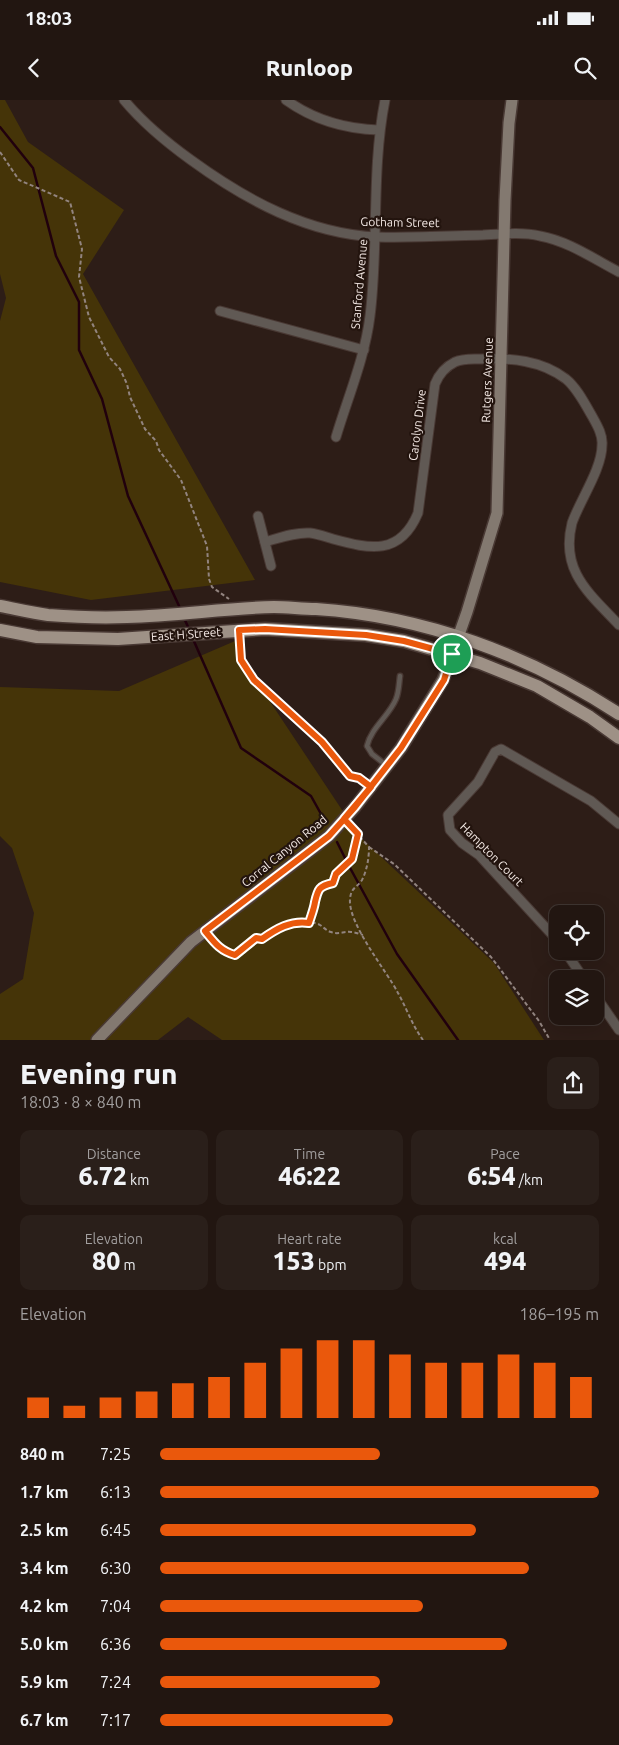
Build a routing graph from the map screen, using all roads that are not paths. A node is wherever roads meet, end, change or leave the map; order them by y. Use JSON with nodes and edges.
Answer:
{"nodes":[{"id":1,"x":124,"y":100,"type":"edge"},
{"id":2,"x":286,"y":100,"type":"edge"},
{"id":3,"x":385,"y":100,"type":"edge"},
{"id":4,"x":512,"y":100,"type":"edge"},
{"id":5,"x":380,"y":130,"type":"junction"},
{"id":6,"x":505,"y":234,"type":"junction"},
{"id":7,"x":376,"y":237,"type":"junction"},
{"id":8,"x":619,"y":272,"type":"edge"},
{"id":9,"x":220,"y":311,"type":"dead end"},
{"id":10,"x":364,"y":350,"type":"junction"},
{"id":11,"x":501,"y":358,"type":"junction"},
{"id":12,"x":336,"y":437,"type":"dead end"},
{"id":13,"x":258,"y":516,"type":"dead end"},
{"id":14,"x":264,"y":542,"type":"junction"},
{"id":15,"x":271,"y":566,"type":"dead end"},
{"id":16,"x":0,"y":606,"type":"edge"},
{"id":17,"x":619,"y":625,"type":"edge"},
{"id":18,"x":0,"y":630,"type":"edge"},
{"id":19,"x":458,"y":637,"type":"junction"},
{"id":20,"x":452,"y":654,"type":"junction"},
{"id":21,"x":400,"y":676,"type":"dead end"},
{"id":22,"x":619,"y":714,"type":"edge"},
{"id":23,"x":619,"y":738,"type":"edge"},
{"id":24,"x":387,"y":766,"type":"junction"},
{"id":25,"x":618,"y":821,"type":"edge"},
{"id":26,"x":549,"y":931,"type":"edge"},
{"id":27,"x":604,"y":1008,"type":"edge"},
{"id":28,"x":619,"y":1030,"type":"edge"},
{"id":29,"x":97,"y":1040,"type":"edge"}],
"edges":[{"from":1,"to":7,"type":"street","name":"Gotham Street"},
{"from":2,"to":5,"type":"street"},
{"from":3,"to":5,"type":"street","name":"Stanford Avenue"},
{"from":4,"to":6,"type":"main road","name":"Rutgers Avenue"},
{"from":5,"to":7,"type":"street","name":"Stanford Avenue"},
{"from":6,"to":7,"type":"street","name":"Gotham Street"},
{"from":6,"to":8,"type":"street","name":"Gotham Street"},
{"from":6,"to":11,"type":"main road","name":"Rutgers Avenue"},
{"from":7,"to":10,"type":"street","name":"Stanford Avenue"},
{"from":9,"to":10,"type":"street"},
{"from":10,"to":12,"type":"street","name":"Stanford Avenue"},
{"from":11,"to":14,"type":"street","name":"Carolyn Drive"},
{"from":11,"to":17,"type":"street","name":"Carolyn Drive"},
{"from":11,"to":19,"type":"main road","name":"Rutgers Avenue"},
{"from":13,"to":14,"type":"street"},
{"from":14,"to":15,"type":"street"},
{"from":16,"to":19,"type":"main road","name":"East H Street"},
{"from":18,"to":20,"type":"main road","name":"East H Street"},
{"from":19,"to":20,"type":"main road","name":"Rutgers Avenue"},
{"from":19,"to":22,"type":"main road","name":"East H Street"},
{"from":20,"to":23,"type":"main road","name":"East H Street"},
{"from":20,"to":24,"type":"main road","name":"Corral Canyon Road"},
{"from":21,"to":24,"type":"lane"},
{"from":24,"to":29,"type":"main road","name":"Corral Canyon Road"},
{"from":25,"to":26,"type":"street","name":"Hampton Court"},
{"from":27,"to":28,"type":"street"}]}
